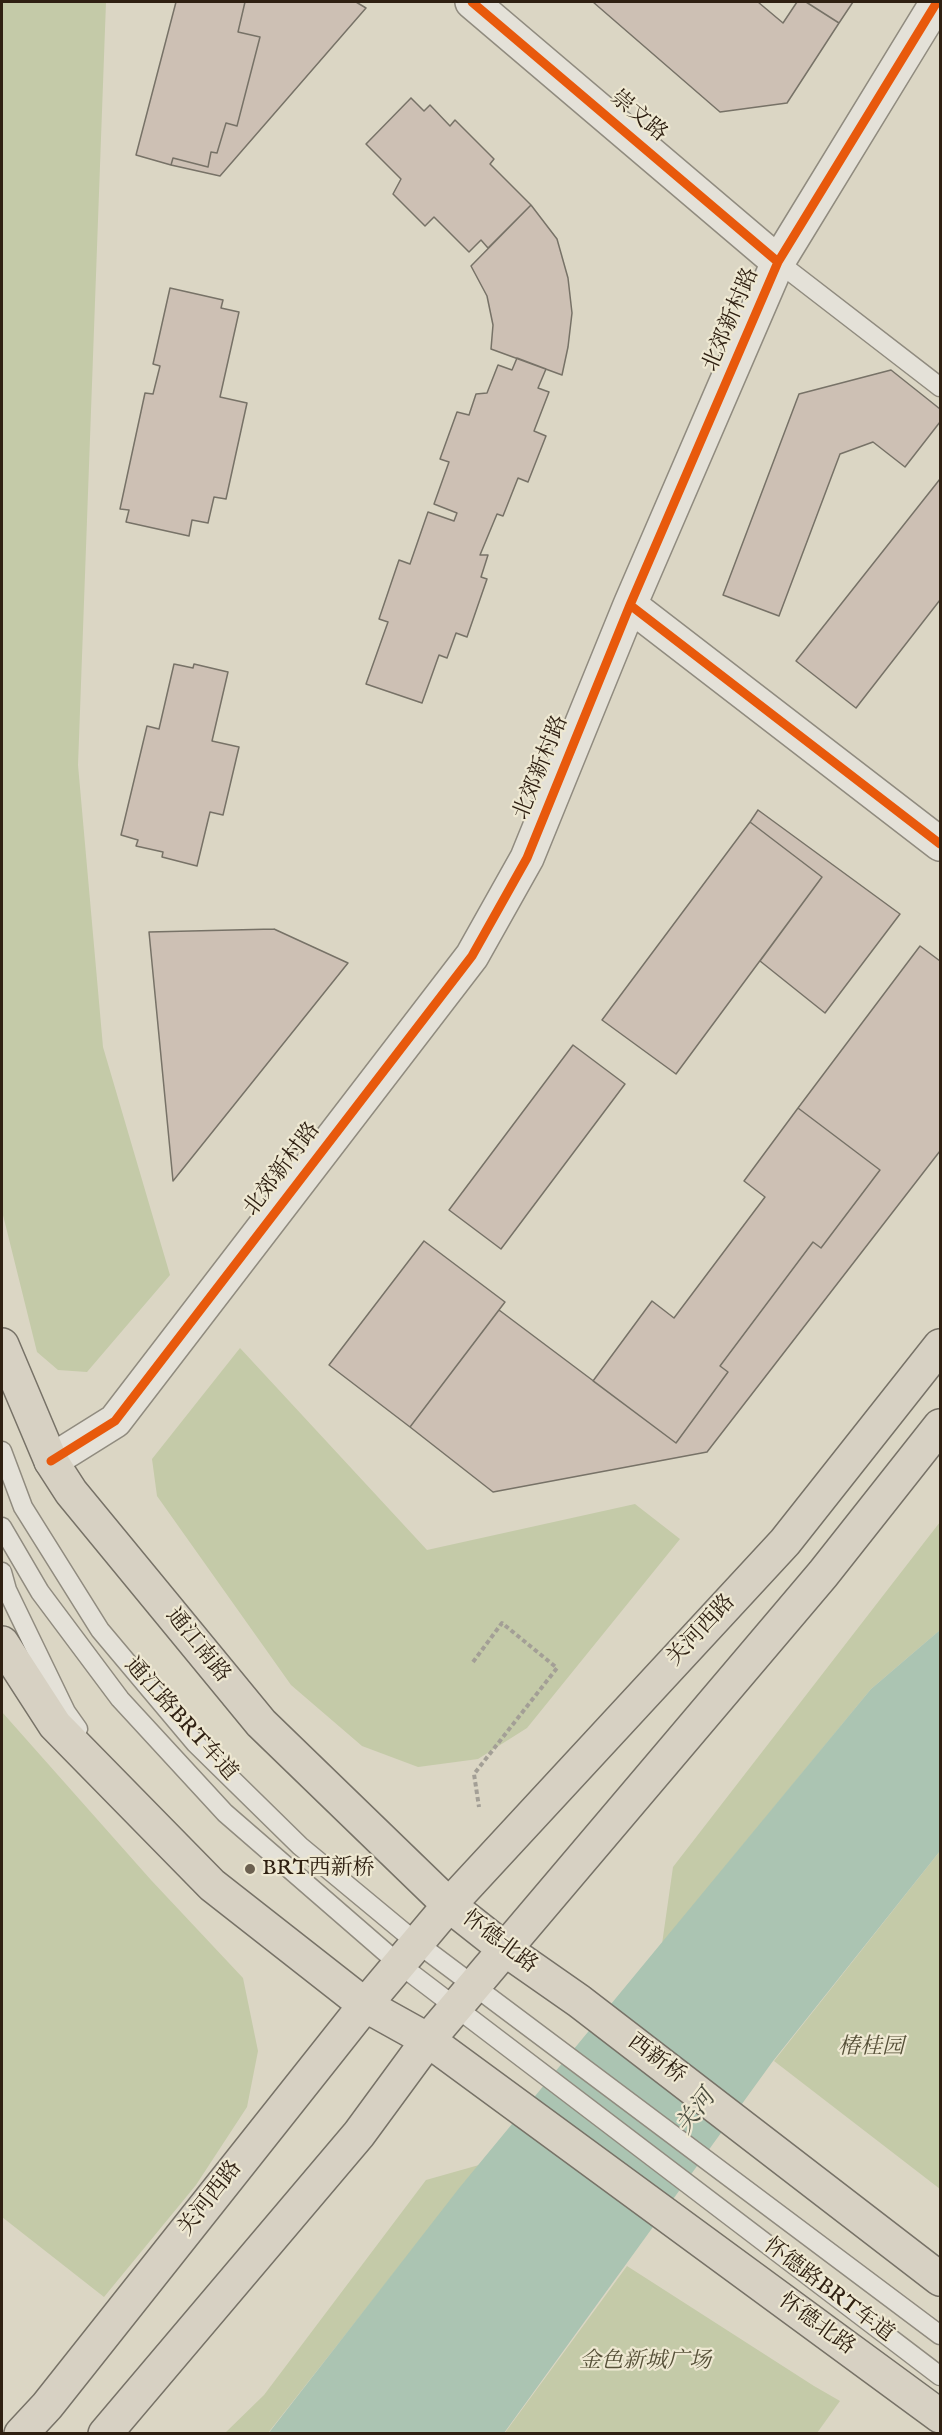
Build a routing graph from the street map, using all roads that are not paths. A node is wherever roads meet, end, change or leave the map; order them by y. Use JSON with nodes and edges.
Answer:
{"nodes":[{"id":1,"x":472,"y":2,"type":"edge"},
{"id":2,"x":937,"y":2,"type":"edge"},
{"id":3,"x":778,"y":262,"type":"junction"},
{"id":4,"x":940,"y":387,"type":"edge"},
{"id":5,"x":630,"y":605,"type":"junction"},
{"id":6,"x":940,"y":844,"type":"edge"},
{"id":7,"x":2,"y":1345,"type":"edge"},
{"id":8,"x":940,"y":1346,"type":"edge"},
{"id":9,"x":940,"y":1426,"type":"edge"},
{"id":10,"x":2,"y":1451,"type":"edge"},
{"id":11,"x":51,"y":1461,"type":"junction"},
{"id":12,"x":2,"y":1527,"type":"edge"},
{"id":13,"x":2,"y":1572,"type":"edge"},
{"id":14,"x":2,"y":1643,"type":"edge"},
{"id":15,"x":129,"y":1800,"type":"junction"},
{"id":16,"x":449,"y":1905,"type":"junction"},
{"id":17,"x":506,"y":1950,"type":"junction"},
{"id":18,"x":408,"y":1954,"type":"junction"},
{"id":19,"x":466,"y":1997,"type":"junction"},
{"id":20,"x":579,"y":2001,"type":"joint"},
{"id":21,"x":365,"y":2005,"type":"junction"},
{"id":22,"x":428,"y":2040,"type":"junction"},
{"id":23,"x":940,"y":2279,"type":"edge"},
{"id":24,"x":940,"y":2335,"type":"edge"},
{"id":25,"x":940,"y":2376,"type":"edge"},
{"id":26,"x":940,"y":2416,"type":"edge"},
{"id":27,"x":21,"y":2433,"type":"edge"},
{"id":28,"x":105,"y":2433,"type":"edge"}],
"edges":[{"from":1,"to":3,"type":"street","name":"崇文路"},
{"from":2,"to":3,"type":"street","name":"北郊新村路"},
{"from":3,"to":4,"type":"lane"},
{"from":3,"to":5,"type":"street","name":"北郊新村路"},
{"from":5,"to":6,"type":"street"},
{"from":5,"to":11,"type":"street","name":"北郊新村路"},
{"from":7,"to":11,"type":"main road","name":"通江南路"},
{"from":8,"to":16,"type":"main road","name":"关河西路"},
{"from":9,"to":17,"type":"main road"},
{"from":10,"to":18,"type":"lane","name":"通江路BRT车道"},
{"from":11,"to":16,"type":"main road","name":"通江南路"},
{"from":12,"to":18,"type":"lane","name":"通江路BRT车道"},
{"from":13,"to":15,"type":"lane"},
{"from":14,"to":15,"type":"main road"},
{"from":15,"to":21,"type":"main road"},
{"from":16,"to":17,"type":"main road","name":"怀德北路"},
{"from":16,"to":18,"type":"main road","name":"关河西路"},
{"from":17,"to":19,"type":"main road"},
{"from":17,"to":20,"type":"main road","name":"怀德北路"},
{"from":18,"to":19,"type":"lane"},
{"from":18,"to":19,"type":"lane"},
{"from":18,"to":21,"type":"main road","name":"关河西路"},
{"from":19,"to":22,"type":"main road"},
{"from":19,"to":24,"type":"lane","name":"怀德路BRT车道"},
{"from":19,"to":25,"type":"lane","name":"怀德路BRT车道"},
{"from":20,"to":23,"type":"main road","name":"西新桥"},
{"from":21,"to":22,"type":"main road"},
{"from":21,"to":27,"type":"main road","name":"关河西路"},
{"from":22,"to":26,"type":"main road","name":"怀德北路"},
{"from":22,"to":28,"type":"main road"}]}
